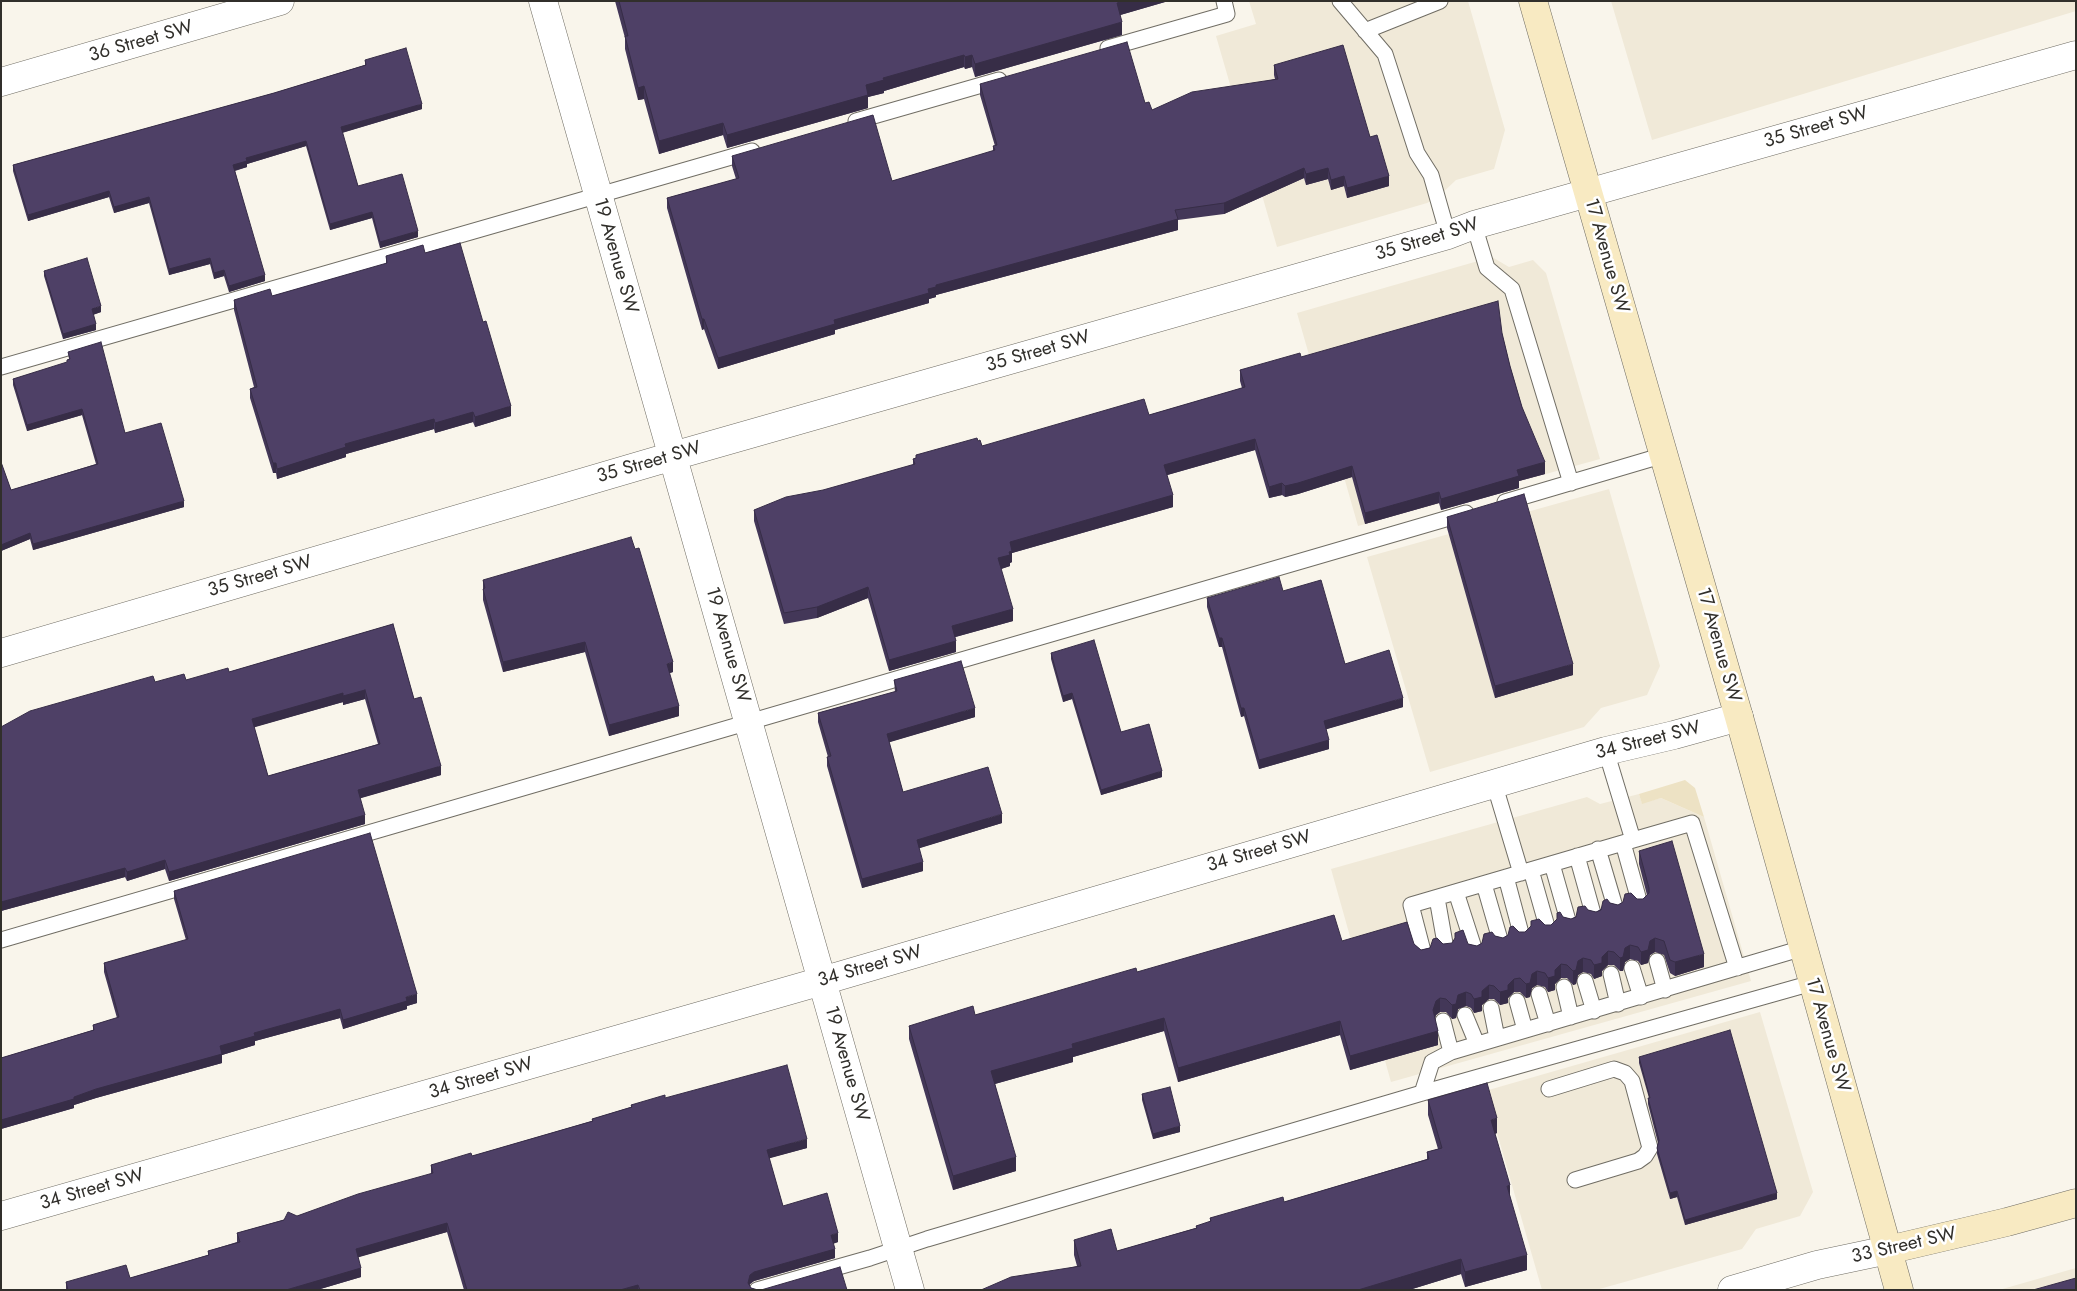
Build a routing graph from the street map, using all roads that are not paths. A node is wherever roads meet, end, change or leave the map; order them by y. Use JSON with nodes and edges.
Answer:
{"nodes":[{"id":1,"x":280,"y":1,"type":"edge"},
{"id":2,"x":543,"y":1,"type":"edge"},
{"id":3,"x":1224,"y":1,"type":"edge"},
{"id":4,"x":1340,"y":1,"type":"edge"},
{"id":5,"x":1440,"y":1,"type":"edge"},
{"id":6,"x":1533,"y":1,"type":"edge"},
{"id":7,"x":1365,"y":31,"type":"junction"},
{"id":8,"x":1093,"y":53,"type":"edge"},
{"id":9,"x":2076,"y":55,"type":"edge"},
{"id":10,"x":1016,"y":75,"type":"edge"},
{"id":11,"x":1,"y":82,"type":"edge"},
{"id":12,"x":844,"y":124,"type":"edge"},
{"id":13,"x":768,"y":146,"type":"edge"},
{"id":14,"x":1588,"y":194,"type":"junction"},
{"id":15,"x":598,"y":195,"type":"junction"},
{"id":16,"x":1474,"y":225,"type":"junction"},
{"id":17,"x":1448,"y":235,"type":"junction"},
{"id":18,"x":1,"y":367,"type":"edge"},
{"id":19,"x":1664,"y":455,"type":"junction"},
{"id":20,"x":673,"y":456,"type":"junction"},
{"id":21,"x":1571,"y":483,"type":"junction"},
{"id":22,"x":1,"y":653,"type":"edge"},
{"id":23,"x":1738,"y":717,"type":"junction"},
{"id":24,"x":749,"y":723,"type":"junction"},
{"id":25,"x":1606,"y":750,"type":"junction"},
{"id":26,"x":1494,"y":783,"type":"junction"},
{"id":27,"x":1628,"y":841,"type":"junction"},
{"id":28,"x":1598,"y":849,"type":"junction"},
{"id":29,"x":1577,"y":856,"type":"junction"},
{"id":30,"x":1552,"y":864,"type":"junction"},
{"id":31,"x":1519,"y":873,"type":"junction"},
{"id":32,"x":1484,"y":884,"type":"junction"},
{"id":33,"x":1456,"y":892,"type":"junction"},
{"id":34,"x":1437,"y":898,"type":"junction"},
{"id":35,"x":1640,"y":904,"type":"edge"},
{"id":36,"x":1616,"y":910,"type":"edge"},
{"id":37,"x":1594,"y":917,"type":"edge"},
{"id":38,"x":1569,"y":924,"type":"edge"},
{"id":39,"x":1548,"y":930,"type":"edge"},
{"id":40,"x":1522,"y":937,"type":"edge"},
{"id":41,"x":1,"y":940,"type":"edge"},
{"id":42,"x":1501,"y":943,"type":"edge"},
{"id":43,"x":1803,"y":948,"type":"junction"},
{"id":44,"x":1446,"y":949,"type":"edge"},
{"id":45,"x":1475,"y":950,"type":"edge"},
{"id":46,"x":1424,"y":955,"type":"edge"},
{"id":47,"x":1656,"y":961,"type":"edge"},
{"id":48,"x":1632,"y":968,"type":"edge"},
{"id":49,"x":1737,"y":968,"type":"junction"},
{"id":50,"x":1611,"y":974,"type":"edge"},
{"id":51,"x":822,"y":981,"type":"junction"},
{"id":52,"x":1585,"y":981,"type":"edge"},
{"id":53,"x":1812,"y":983,"type":"junction"},
{"id":54,"x":1564,"y":987,"type":"edge"},
{"id":55,"x":1665,"y":990,"type":"junction"},
{"id":56,"x":1539,"y":994,"type":"edge"},
{"id":57,"x":1641,"y":997,"type":"junction"},
{"id":58,"x":1517,"y":1000,"type":"edge"},
{"id":59,"x":1618,"y":1004,"type":"junction"},
{"id":60,"x":1491,"y":1008,"type":"edge"},
{"id":61,"x":1594,"y":1011,"type":"junction"},
{"id":62,"x":1465,"y":1015,"type":"edge"},
{"id":63,"x":1572,"y":1017,"type":"junction"},
{"id":64,"x":1443,"y":1021,"type":"edge"},
{"id":65,"x":1548,"y":1024,"type":"junction"},
{"id":66,"x":1525,"y":1030,"type":"junction"},
{"id":67,"x":1497,"y":1038,"type":"junction"},
{"id":68,"x":1477,"y":1044,"type":"junction"},
{"id":69,"x":1451,"y":1052,"type":"junction"},
{"id":70,"x":1549,"y":1088,"type":"dead end"},
{"id":71,"x":1422,"y":1093,"type":"junction"},
{"id":72,"x":1575,"y":1180,"type":"dead end"},
{"id":73,"x":2076,"y":1203,"type":"edge"},
{"id":74,"x":1,"y":1216,"type":"edge"},
{"id":75,"x":899,"y":1248,"type":"junction"},
{"id":76,"x":1888,"y":1250,"type":"junction"},
{"id":77,"x":757,"y":1290,"type":"edge"},
{"id":78,"x":910,"y":1290,"type":"edge"},
{"id":79,"x":1732,"y":1290,"type":"edge"},
{"id":80,"x":1899,"y":1290,"type":"edge"}],
"edges":[{"from":1,"to":11,"type":"street","name":"36 Street SW"},
{"from":2,"to":15,"type":"street","name":"19 Avenue SW"},
{"from":3,"to":8,"type":"lane"},
{"from":4,"to":7,"type":"lane"},
{"from":5,"to":7,"type":"lane"},
{"from":6,"to":14,"type":"main road","name":"17 Avenue SW"},
{"from":7,"to":17,"type":"lane"},
{"from":9,"to":14,"type":"street","name":"35 Street SW"},
{"from":10,"to":12,"type":"lane"},
{"from":13,"to":15,"type":"lane"},
{"from":14,"to":16,"type":"street","name":"35 Street SW"},
{"from":14,"to":19,"type":"main road","name":"17 Avenue SW"},
{"from":15,"to":18,"type":"lane"},
{"from":15,"to":20,"type":"street","name":"19 Avenue SW"},
{"from":16,"to":17,"type":"street","name":"35 Street SW"},
{"from":16,"to":21,"type":"lane"},
{"from":17,"to":20,"type":"street","name":"35 Street SW"},
{"from":19,"to":21,"type":"lane"},
{"from":19,"to":23,"type":"main road","name":"17 Avenue SW"},
{"from":20,"to":22,"type":"street","name":"35 Street SW"},
{"from":20,"to":24,"type":"street","name":"19 Avenue SW"},
{"from":21,"to":24,"type":"lane"},
{"from":23,"to":25,"type":"street","name":"34 Street SW"},
{"from":23,"to":43,"type":"main road","name":"17 Avenue SW"},
{"from":24,"to":41,"type":"lane"},
{"from":24,"to":51,"type":"street","name":"19 Avenue SW"},
{"from":25,"to":26,"type":"street","name":"34 Street SW"},
{"from":25,"to":27,"type":"lane"},
{"from":26,"to":31,"type":"lane"},
{"from":26,"to":51,"type":"street","name":"34 Street SW"},
{"from":27,"to":28,"type":"lane"},
{"from":27,"to":35,"type":"lane"},
{"from":27,"to":49,"type":"lane"},
{"from":28,"to":29,"type":"lane"},
{"from":28,"to":36,"type":"lane"},
{"from":29,"to":30,"type":"lane"},
{"from":29,"to":37,"type":"lane"},
{"from":30,"to":31,"type":"lane"},
{"from":30,"to":38,"type":"lane"},
{"from":31,"to":32,"type":"lane"},
{"from":31,"to":39,"type":"lane"},
{"from":31,"to":40,"type":"lane"},
{"from":32,"to":33,"type":"lane"},
{"from":32,"to":42,"type":"lane"},
{"from":33,"to":34,"type":"lane"},
{"from":33,"to":45,"type":"lane"},
{"from":34,"to":44,"type":"lane"},
{"from":34,"to":46,"type":"lane"},
{"from":43,"to":49,"type":"lane"},
{"from":43,"to":53,"type":"main road","name":"17 Avenue SW"},
{"from":47,"to":55,"type":"lane"},
{"from":48,"to":57,"type":"lane"},
{"from":49,"to":55,"type":"lane"},
{"from":50,"to":59,"type":"lane"},
{"from":51,"to":74,"type":"street","name":"34 Street SW"},
{"from":51,"to":75,"type":"street","name":"19 Avenue SW"},
{"from":52,"to":61,"type":"lane"},
{"from":53,"to":71,"type":"lane"},
{"from":53,"to":76,"type":"main road","name":"17 Avenue SW"},
{"from":54,"to":63,"type":"lane"},
{"from":55,"to":57,"type":"lane"},
{"from":56,"to":65,"type":"lane"},
{"from":57,"to":59,"type":"lane"},
{"from":58,"to":66,"type":"lane"},
{"from":59,"to":61,"type":"lane"},
{"from":60,"to":67,"type":"lane"},
{"from":61,"to":63,"type":"lane"},
{"from":62,"to":68,"type":"lane"},
{"from":63,"to":65,"type":"lane"},
{"from":64,"to":69,"type":"lane"},
{"from":65,"to":66,"type":"lane"},
{"from":66,"to":67,"type":"lane"},
{"from":67,"to":68,"type":"lane"},
{"from":68,"to":69,"type":"lane"},
{"from":69,"to":71,"type":"lane"},
{"from":70,"to":72,"type":"lane"},
{"from":71,"to":75,"type":"lane"},
{"from":73,"to":76,"type":"main road","name":"33 Street SW"},
{"from":75,"to":77,"type":"lane"},
{"from":75,"to":78,"type":"street","name":"19 Avenue SW"},
{"from":76,"to":79,"type":"street","name":"33 Street SW"},
{"from":76,"to":80,"type":"main road","name":"17 Avenue SW"}]}
